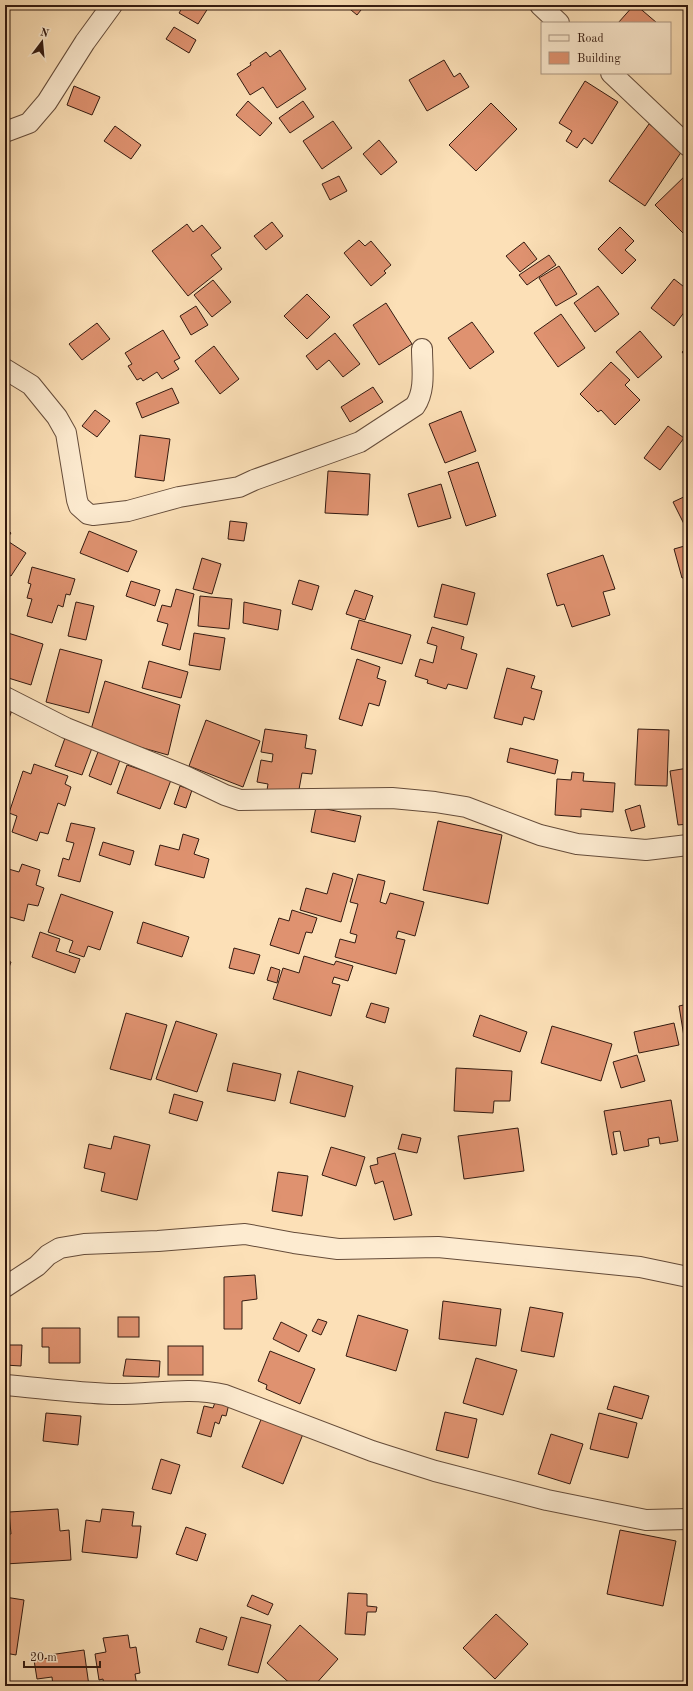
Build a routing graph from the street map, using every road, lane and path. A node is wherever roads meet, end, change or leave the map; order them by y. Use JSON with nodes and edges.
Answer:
{"nodes":[{"id":1,"x":112,"y":5,"type":"edge"},
{"id":2,"x":544,"y":6,"type":"edge"},
{"id":3,"x":558,"y":22,"type":"edge"},
{"id":4,"x":612,"y":74,"type":"edge"},
{"id":5,"x":5,"y":132,"type":"edge"},
{"id":6,"x":688,"y":146,"type":"edge"},
{"id":7,"x":422,"y":349,"type":"dead end"},
{"id":8,"x":5,"y":369,"type":"edge"},
{"id":9,"x":5,"y":697,"type":"edge"},
{"id":10,"x":688,"y":845,"type":"edge"},
{"id":11,"x":688,"y":1277,"type":"edge"},
{"id":12,"x":5,"y":1287,"type":"edge"},
{"id":13,"x":5,"y":1384,"type":"edge"},
{"id":14,"x":688,"y":1519,"type":"edge"}],
"edges":[{"from":1,"to":5,"type":"street"},
{"from":2,"to":3,"type":"street"},
{"from":4,"to":6,"type":"street"},
{"from":7,"to":8,"type":"street"},
{"from":9,"to":10,"type":"street"},
{"from":11,"to":12,"type":"street"},
{"from":13,"to":14,"type":"street"}]}
